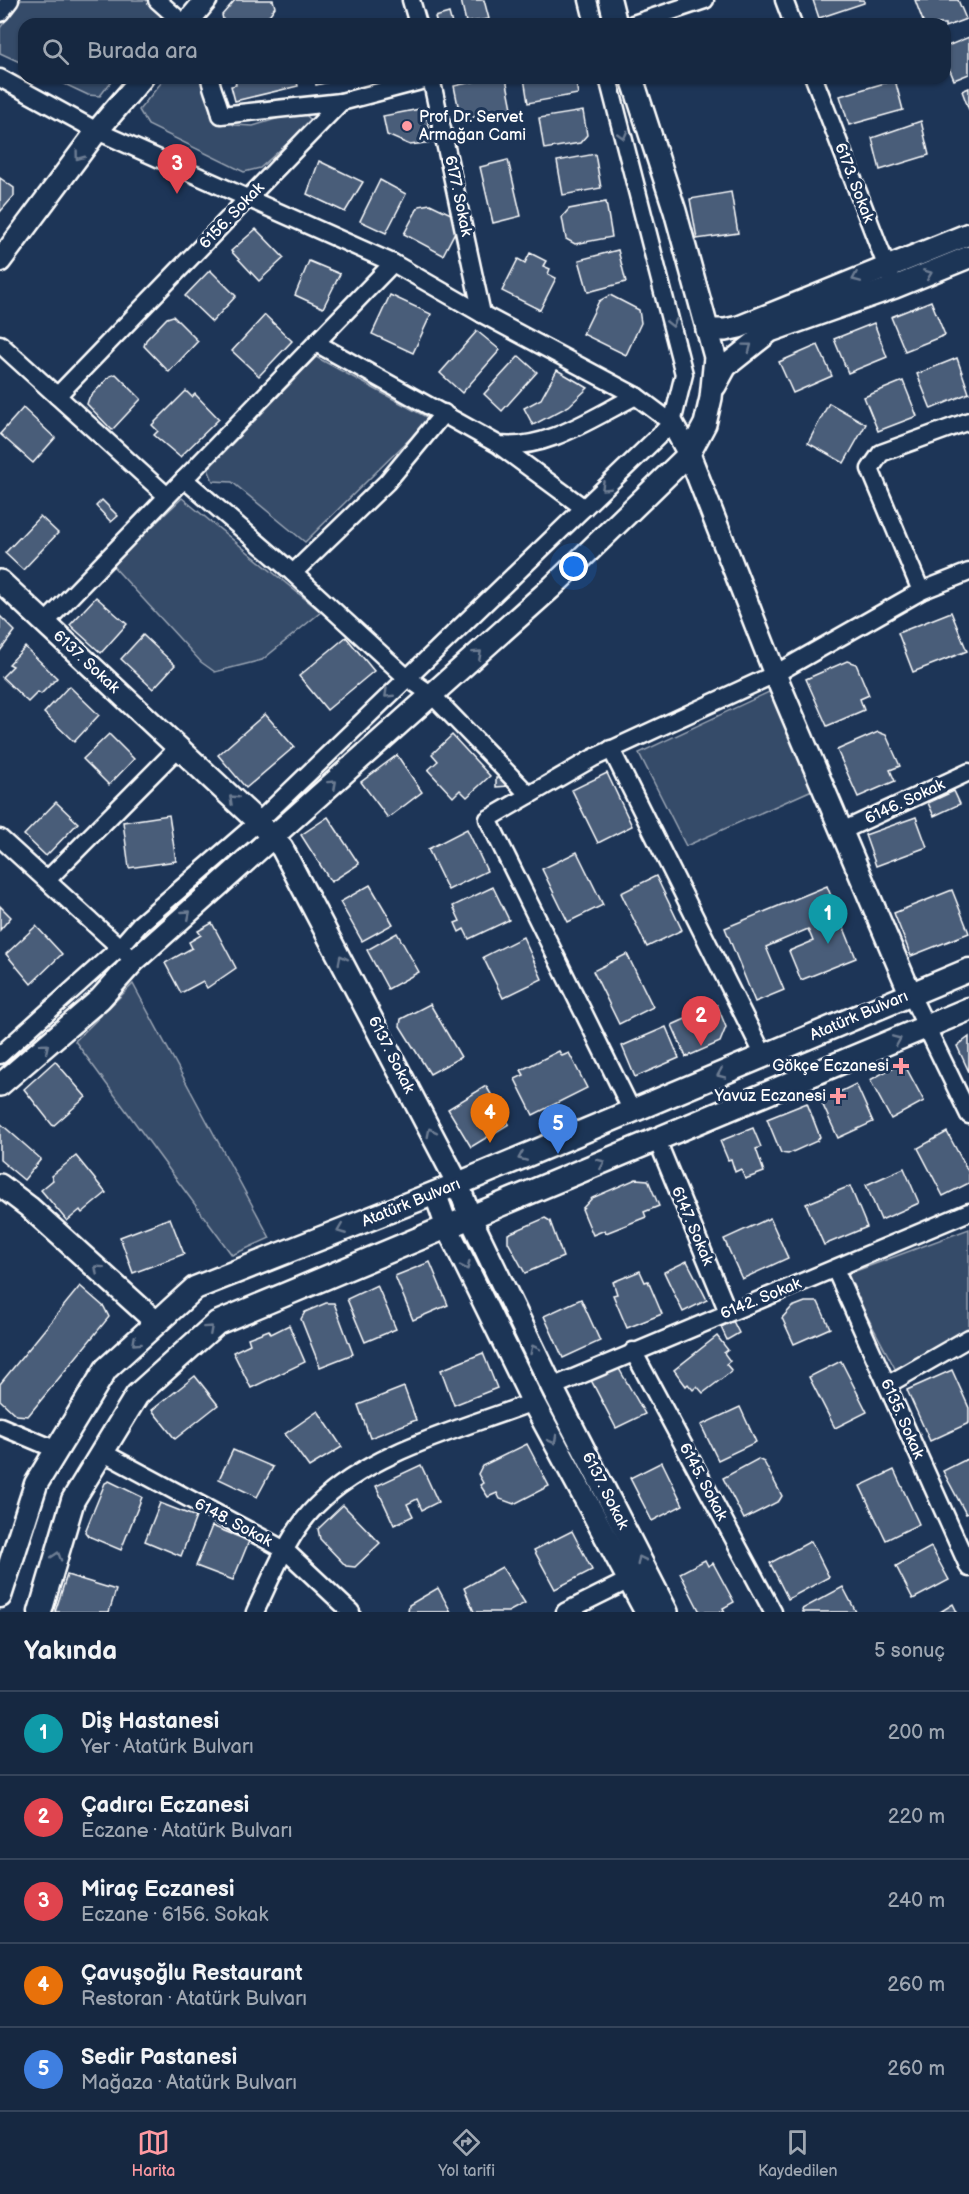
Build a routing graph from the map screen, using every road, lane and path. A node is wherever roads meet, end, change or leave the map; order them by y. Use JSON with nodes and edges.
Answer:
{"nodes":[{"id":1,"x":10,"y":0,"type":"edge"},
{"id":2,"x":157,"y":0,"type":"edge"},
{"id":3,"x":206,"y":0,"type":"edge"},
{"id":4,"x":411,"y":0,"type":"edge"},
{"id":5,"x":588,"y":0,"type":"edge"},
{"id":6,"x":610,"y":0,"type":"edge"},
{"id":7,"x":705,"y":0,"type":"edge"},
{"id":8,"x":784,"y":0,"type":"edge"},
{"id":9,"x":0,"y":13,"type":"edge"},
{"id":10,"x":178,"y":18,"type":"edge"},
{"id":11,"x":190,"y":18,"type":"edge"},
{"id":12,"x":416,"y":18,"type":"edge"},
{"id":13,"x":592,"y":18,"type":"edge"},
{"id":14,"x":614,"y":18,"type":"edge"},
{"id":15,"x":651,"y":18,"type":"edge"},
{"id":16,"x":791,"y":18,"type":"edge"},
{"id":17,"x":0,"y":78,"type":"edge"},
{"id":18,"x":137,"y":84,"type":"edge"},
{"id":19,"x":211,"y":84,"type":"edge"},
{"id":20,"x":408,"y":84,"type":"edge"},
{"id":21,"x":432,"y":84,"type":"edge"},
{"id":22,"x":610,"y":84,"type":"edge"},
{"id":23,"x":634,"y":84,"type":"edge"},
{"id":24,"x":816,"y":84,"type":"edge"},
{"id":25,"x":341,"y":102,"type":"junction"},
{"id":26,"x":97,"y":131,"type":"junction"},
{"id":27,"x":249,"y":199,"type":"junction"},
{"id":28,"x":969,"y":234,"type":"edge"},
{"id":29,"x":0,"y":261,"type":"edge"},
{"id":30,"x":967,"y":262,"type":"edge"},
{"id":31,"x":393,"y":263,"type":"junction"},
{"id":32,"x":886,"y":265,"type":"junction"},
{"id":33,"x":895,"y":287,"type":"junction"},
{"id":34,"x":482,"y":314,"type":"junction"},
{"id":35,"x":707,"y":330,"type":"junction"},
{"id":36,"x":316,"y":343,"type":"junction"},
{"id":37,"x":0,"y":344,"type":"edge"},
{"id":38,"x":712,"y":391,"type":"junction"},
{"id":39,"x":57,"y":396,"type":"junction"},
{"id":40,"x":636,"y":396,"type":"junction"},
{"id":41,"x":444,"y":413,"type":"junction"},
{"id":42,"x":969,"y":421,"type":"edge"},
{"id":43,"x":672,"y":423,"type":"junction"},
{"id":44,"x":499,"y":446,"type":"junction"},
{"id":45,"x":689,"y":454,"type":"junction"},
{"id":46,"x":184,"y":479,"type":"junction"},
{"id":47,"x":167,"y":496,"type":"junction"},
{"id":48,"x":584,"y":507,"type":"junction"},
{"id":49,"x":969,"y":572,"type":"edge"},
{"id":50,"x":293,"y":573,"type":"junction"},
{"id":51,"x":0,"y":581,"type":"edge"},
{"id":52,"x":921,"y":591,"type":"junction"},
{"id":53,"x":45,"y":623,"type":"junction"},
{"id":54,"x":775,"y":674,"type":"junction"},
{"id":55,"x":406,"y":677,"type":"junction"},
{"id":56,"x":432,"y":695,"type":"junction"},
{"id":57,"x":178,"y":748,"type":"junction"},
{"id":58,"x":611,"y":750,"type":"junction"},
{"id":59,"x":969,"y":772,"type":"edge"},
{"id":60,"x":529,"y":795,"type":"junction"},
{"id":61,"x":258,"y":822,"type":"junction"},
{"id":62,"x":842,"y":831,"type":"junction"},
{"id":63,"x":0,"y":838,"type":"edge"},
{"id":64,"x":273,"y":839,"type":"junction"},
{"id":65,"x":47,"y":880,"type":"junction"},
{"id":66,"x":127,"y":954,"type":"junction"},
{"id":67,"x":969,"y":970,"type":"edge"},
{"id":68,"x":911,"y":994,"type":"junction"},
{"id":69,"x":969,"y":1009,"type":"edge"},
{"id":70,"x":927,"y":1027,"type":"junction"},
{"id":71,"x":0,"y":1055,"type":"edge"},
{"id":72,"x":764,"y":1056,"type":"junction"},
{"id":73,"x":0,"y":1085,"type":"edge"},
{"id":74,"x":632,"y":1111,"type":"junction"},
{"id":75,"x":969,"y":1115,"type":"edge"},
{"id":76,"x":657,"y":1140,"type":"junction"},
{"id":77,"x":458,"y":1184,"type":"junction"},
{"id":78,"x":0,"y":1185,"type":"edge"},
{"id":79,"x":435,"y":1193,"type":"junction"},
{"id":80,"x":969,"y":1212,"type":"edge"},
{"id":81,"x":470,"y":1217,"type":"junction"},
{"id":82,"x":447,"y":1227,"type":"junction"},
{"id":83,"x":835,"y":1269,"type":"junction"},
{"id":84,"x":728,"y":1312,"type":"junction"},
{"id":85,"x":157,"y":1323,"type":"junction"},
{"id":86,"x":969,"y":1338,"type":"edge"},
{"id":87,"x":633,"y":1352,"type":"junction"},
{"id":88,"x":886,"y":1385,"type":"junction"},
{"id":89,"x":552,"y":1387,"type":"junction"},
{"id":90,"x":532,"y":1402,"type":"junction"},
{"id":91,"x":0,"y":1426,"type":"edge"},
{"id":92,"x":57,"y":1450,"type":"junction"},
{"id":93,"x":102,"y":1452,"type":"junction"},
{"id":94,"x":285,"y":1550,"type":"junction"},
{"id":95,"x":969,"y":1568,"type":"edge"},
{"id":96,"x":630,"y":1580,"type":"junction"},
{"id":97,"x":0,"y":1596,"type":"edge"},
{"id":98,"x":40,"y":1612,"type":"edge"},
{"id":99,"x":255,"y":1612,"type":"edge"},
{"id":100,"x":351,"y":1612,"type":"edge"},
{"id":101,"x":565,"y":1612,"type":"edge"},
{"id":102,"x":646,"y":1612,"type":"edge"},
{"id":103,"x":667,"y":1612,"type":"edge"},
{"id":104,"x":772,"y":1612,"type":"edge"}],
"edges":[{"from":1,"to":9,"type":"street"},
{"from":2,"to":10,"type":"street"},
{"from":3,"to":11,"type":"street"},
{"from":4,"to":12,"type":"street"},
{"from":5,"to":13,"type":"street"},
{"from":6,"to":14,"type":"street"},
{"from":7,"to":15,"type":"street"},
{"from":8,"to":16,"type":"street"},
{"from":17,"to":26,"type":"street"},
{"from":18,"to":26,"type":"street"},
{"from":19,"to":25,"type":"street"},
{"from":20,"to":25,"type":"street"},
{"from":21,"to":34,"type":"street","name":"6177. Sokak"},
{"from":22,"to":43,"type":"street","one_way":true},
{"from":23,"to":35,"type":"street"},
{"from":24,"to":32,"type":"street","name":"6173. Sokak"},
{"from":25,"to":27,"type":"street","name":"6156. Sokak"},
{"from":26,"to":27,"type":"street"},
{"from":26,"to":29,"type":"street","one_way":true},
{"from":27,"to":31,"type":"street"},
{"from":27,"to":39,"type":"street","name":"6156. Sokak"},
{"from":28,"to":32,"type":"street"},
{"from":33,"to":30,"type":"street","one_way":true},
{"from":31,"to":34,"type":"street"},
{"from":31,"to":36,"type":"street"},
{"from":32,"to":33,"type":"street","name":"6173. Sokak"},
{"from":32,"to":35,"type":"street","one_way":true},
{"from":38,"to":33,"type":"street","one_way":true},
{"from":34,"to":40,"type":"street"},
{"from":35,"to":38,"type":"street"},
{"from":36,"to":41,"type":"street"},
{"from":36,"to":46,"type":"street"},
{"from":37,"to":39,"type":"street"},
{"from":38,"to":45,"type":"street"},
{"from":39,"to":47,"type":"street"},
{"from":40,"to":43,"type":"street"},
{"from":40,"to":44,"type":"street"},
{"from":41,"to":44,"type":"street"},
{"from":41,"to":50,"type":"street"},
{"from":42,"to":52,"type":"street"},
{"from":43,"to":45,"type":"street"},
{"from":43,"to":48,"type":"street","one_way":true},
{"from":44,"to":48,"type":"street"},
{"from":45,"to":54,"type":"street"},
{"from":56,"to":45,"type":"street","one_way":true},
{"from":46,"to":47,"type":"street"},
{"from":46,"to":50,"type":"street"},
{"from":47,"to":53,"type":"street"},
{"from":48,"to":55,"type":"street"},
{"from":49,"to":52,"type":"street"},
{"from":50,"to":55,"type":"street"},
{"from":51,"to":53,"type":"street","name":"6137. Sokak"},
{"from":52,"to":54,"type":"street"},
{"from":53,"to":57,"type":"street","name":"6137. Sokak"},
{"from":54,"to":58,"type":"street"},
{"from":54,"to":62,"type":"street"},
{"from":55,"to":56,"type":"street"},
{"from":55,"to":61,"type":"street","one_way":true},
{"from":56,"to":60,"type":"street"},
{"from":64,"to":56,"type":"street","one_way":true},
{"from":61,"to":57,"type":"street","name":"6137. Sokak","one_way":true},
{"from":57,"to":65,"type":"street"},
{"from":58,"to":60,"type":"street"},
{"from":58,"to":72,"type":"street"},
{"from":59,"to":62,"type":"street","name":"6146. Sokak"},
{"from":60,"to":74,"type":"street"},
{"from":61,"to":64,"type":"street","name":"6137. Sokak"},
{"from":61,"to":66,"type":"street"},
{"from":62,"to":68,"type":"street"},
{"from":63,"to":65,"type":"street"},
{"from":66,"to":64,"type":"street","one_way":true},
{"from":77,"to":64,"type":"street","name":"6137. Sokak","one_way":true},
{"from":65,"to":66,"type":"street"},
{"from":66,"to":71,"type":"street"},
{"from":73,"to":66,"type":"street","one_way":true},
{"from":67,"to":68,"type":"main road","name":"Atatürk Bulvarı"},
{"from":68,"to":70,"type":"street"},
{"from":68,"to":72,"type":"main road","name":"Atatürk Bulvarı"},
{"from":69,"to":70,"type":"main road"},
{"from":70,"to":75,"type":"street"},
{"from":76,"to":70,"type":"main road","one_way":true},
{"from":72,"to":74,"type":"main road","name":"Atatürk Bulvarı","one_way":true},
{"from":74,"to":77,"type":"main road","name":"Atatürk Bulvarı","one_way":true},
{"from":81,"to":76,"type":"main road","one_way":true},
{"from":76,"to":84,"type":"street","name":"6147. Sokak"},
{"from":77,"to":79,"type":"main road","name":"Atatürk Bulvarı"},
{"from":77,"to":81,"type":"street","name":"6137. Sokak"},
{"from":85,"to":78,"type":"street","one_way":true},
{"from":79,"to":82,"type":"street","name":"6137. Sokak"},
{"from":79,"to":85,"type":"main road","name":"Atatürk Bulvarı","one_way":true},
{"from":80,"to":83,"type":"street","name":"6142. Sokak"},
{"from":81,"to":82,"type":"main road"},
{"from":89,"to":81,"type":"street","name":"6137. Sokak","one_way":true},
{"from":82,"to":90,"type":"street","name":"6137. Sokak","one_way":true},
{"from":93,"to":82,"type":"main road","one_way":true},
{"from":83,"to":84,"type":"street","name":"6142. Sokak"},
{"from":83,"to":88,"type":"street","name":"6135. Sokak"},
{"from":84,"to":87,"type":"street","name":"6142. Sokak"},
{"from":85,"to":92,"type":"main road","name":"Atatürk Bulvarı","one_way":true},
{"from":86,"to":88,"type":"street"},
{"from":87,"to":89,"type":"street","name":"6142. Sokak"},
{"from":87,"to":104,"type":"street","name":"6145. Sokak"},
{"from":88,"to":95,"type":"street","name":"6135. Sokak"},
{"from":103,"to":89,"type":"street","name":"6137. Sokak","one_way":true},
{"from":90,"to":94,"type":"street"},
{"from":90,"to":96,"type":"street","name":"6137. Sokak","one_way":true},
{"from":91,"to":92,"type":"street"},
{"from":92,"to":97,"type":"main road","name":"Atatürk Bulvarı"},
{"from":93,"to":94,"type":"street","name":"6148. Sokak"},
{"from":98,"to":93,"type":"main road","one_way":true},
{"from":94,"to":99,"type":"street"},
{"from":94,"to":100,"type":"street","name":"6148. Sokak"},
{"from":96,"to":101,"type":"street"},
{"from":96,"to":102,"type":"street","name":"6137. Sokak"}]}
